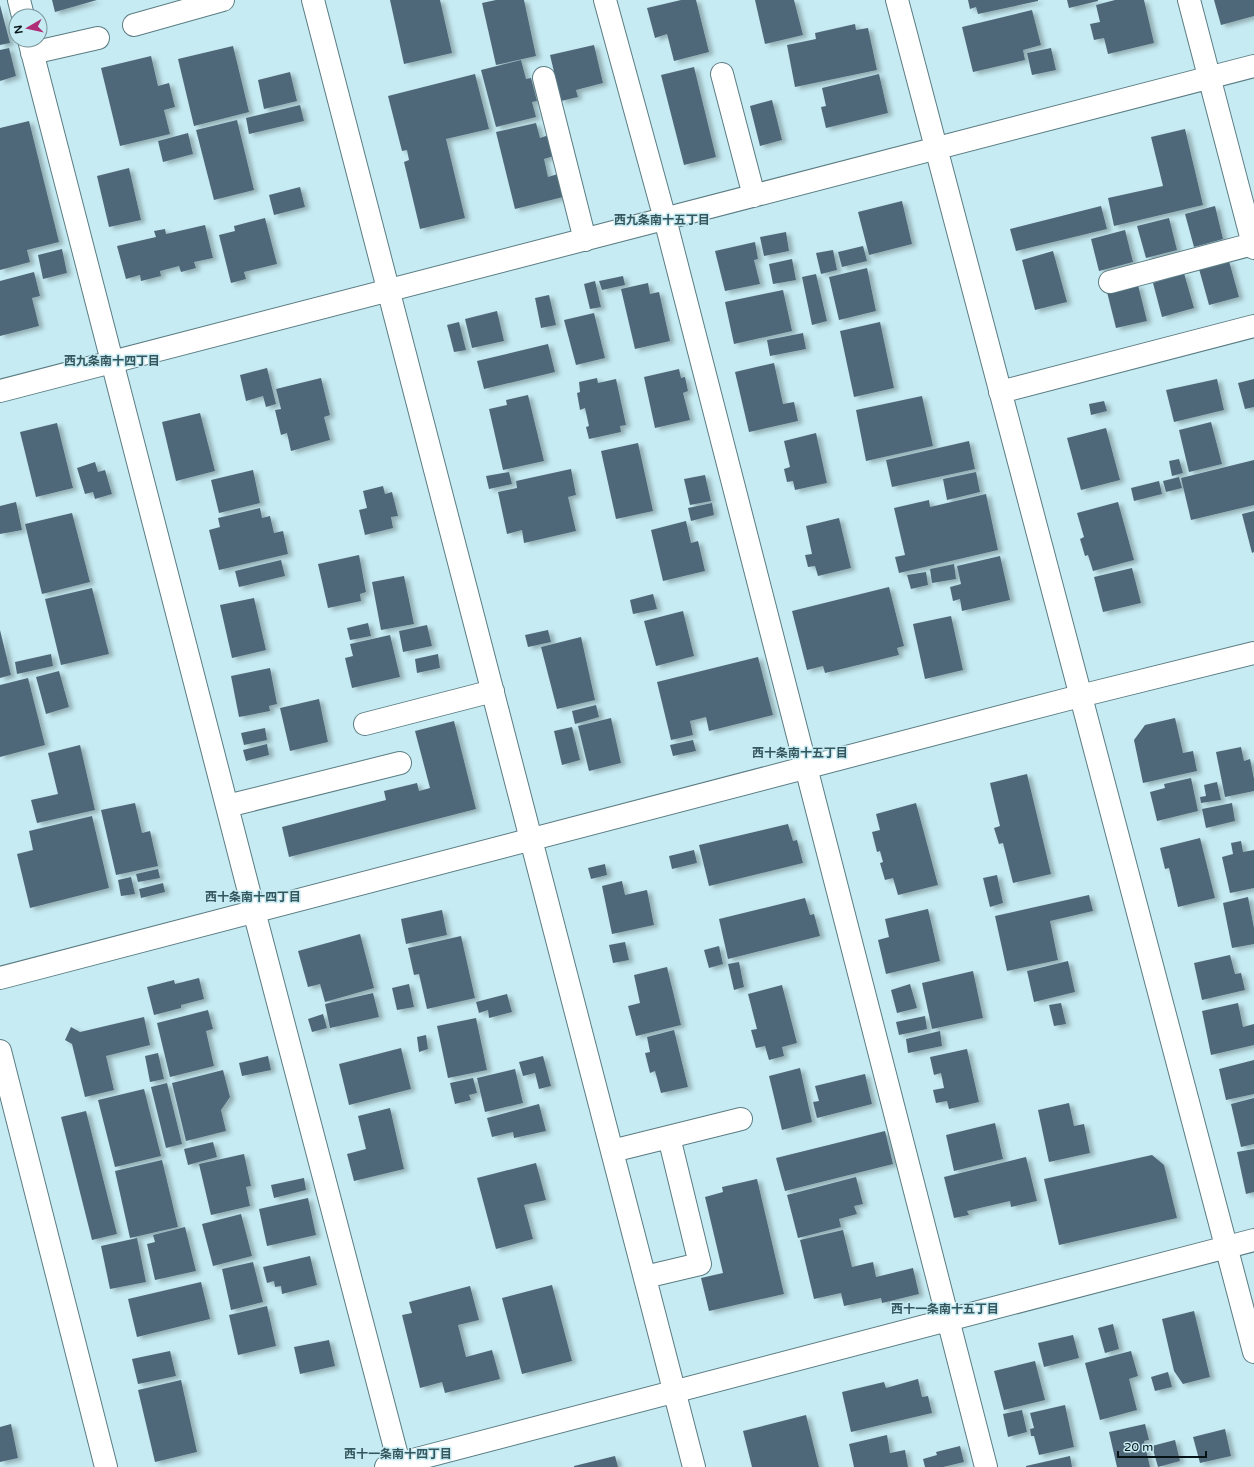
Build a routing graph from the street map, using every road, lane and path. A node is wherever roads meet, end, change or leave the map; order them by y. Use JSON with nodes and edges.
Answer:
{"nodes":[{"id":1,"x":223,"y":0,"type":"edge"},
{"id":2,"x":313,"y":0,"type":"edge"},
{"id":3,"x":605,"y":0,"type":"edge"},
{"id":4,"x":897,"y":0,"type":"edge"},
{"id":5,"x":1189,"y":0,"type":"edge"},
{"id":6,"x":134,"y":25,"type":"dead end"},
{"id":7,"x":98,"y":38,"type":"dead end"},
{"id":8,"x":48,"y":45,"type":"edge"},
{"id":9,"x":31,"y":48,"type":"edge"},
{"id":10,"x":1254,"y":66,"type":"edge"},
{"id":11,"x":722,"y":74,"type":"dead end"},
{"id":12,"x":544,"y":78,"type":"dead end"},
{"id":13,"x":1209,"y":78,"type":"junction"},
{"id":14,"x":936,"y":149,"type":"junction"},
{"id":15,"x":754,"y":196,"type":"junction"},
{"id":16,"x":665,"y":219,"type":"junction"},
{"id":17,"x":585,"y":240,"type":"junction"},
{"id":18,"x":1254,"y":246,"type":"edge"},
{"id":19,"x":1110,"y":282,"type":"dead end"},
{"id":20,"x":388,"y":290,"type":"junction"},
{"id":21,"x":1254,"y":326,"type":"edge"},
{"id":22,"x":113,"y":362,"type":"junction"},
{"id":23,"x":0,"y":391,"type":"edge"},
{"id":24,"x":1000,"y":392,"type":"junction"},
{"id":25,"x":1254,"y":653,"type":"edge"},
{"id":26,"x":494,"y":691,"type":"junction"},
{"id":27,"x":1080,"y":696,"type":"junction"},
{"id":28,"x":364,"y":724,"type":"dead end"},
{"id":29,"x":400,"y":763,"type":"dead end"},
{"id":30,"x":806,"y":769,"type":"junction"},
{"id":31,"x":227,"y":806,"type":"junction"},
{"id":32,"x":532,"y":840,"type":"junction"},
{"id":33,"x":254,"y":911,"type":"junction"},
{"id":34,"x":0,"y":978,"type":"edge"},
{"id":35,"x":0,"y":1051,"type":"edge"},
{"id":36,"x":742,"y":1119,"type":"dead end"},
{"id":37,"x":669,"y":1137,"type":"junction"},
{"id":38,"x":612,"y":1151,"type":"junction"},
{"id":39,"x":1254,"y":1240,"type":"edge"},
{"id":40,"x":1227,"y":1247,"type":"junction"},
{"id":41,"x":645,"y":1277,"type":"junction"},
{"id":42,"x":948,"y":1319,"type":"junction"},
{"id":43,"x":1254,"y":1352,"type":"edge"},
{"id":44,"x":674,"y":1392,"type":"junction"},
{"id":45,"x":395,"y":1466,"type":"edge"},
{"id":46,"x":106,"y":1467,"type":"edge"},
{"id":47,"x":694,"y":1467,"type":"edge"},
{"id":48,"x":986,"y":1467,"type":"edge"}],
"edges":[{"from":1,"to":6,"type":"street"},
{"from":2,"to":20,"type":"street"},
{"from":3,"to":16,"type":"street"},
{"from":4,"to":14,"type":"street"},
{"from":5,"to":13,"type":"street"},
{"from":7,"to":8,"type":"street"},
{"from":9,"to":22,"type":"street"},
{"from":10,"to":13,"type":"street"},
{"from":11,"to":15,"type":"street"},
{"from":12,"to":17,"type":"street"},
{"from":13,"to":14,"type":"street"},
{"from":13,"to":18,"type":"street"},
{"from":14,"to":15,"type":"street"},
{"from":14,"to":24,"type":"street"},
{"from":15,"to":16,"type":"street"},
{"from":16,"to":17,"type":"street"},
{"from":16,"to":30,"type":"street"},
{"from":17,"to":20,"type":"street"},
{"from":18,"to":19,"type":"street"},
{"from":20,"to":22,"type":"street"},
{"from":20,"to":26,"type":"street"},
{"from":21,"to":24,"type":"street"},
{"from":22,"to":23,"type":"street"},
{"from":22,"to":31,"type":"street"},
{"from":24,"to":27,"type":"street"},
{"from":25,"to":27,"type":"street"},
{"from":26,"to":28,"type":"street"},
{"from":26,"to":32,"type":"street"},
{"from":27,"to":30,"type":"street"},
{"from":27,"to":40,"type":"street"},
{"from":29,"to":31,"type":"street"},
{"from":30,"to":32,"type":"street"},
{"from":30,"to":42,"type":"street"},
{"from":31,"to":33,"type":"street"},
{"from":32,"to":33,"type":"street"},
{"from":32,"to":38,"type":"street"},
{"from":33,"to":34,"type":"street"},
{"from":33,"to":45,"type":"street"},
{"from":35,"to":46,"type":"street"},
{"from":36,"to":37,"type":"street"},
{"from":37,"to":38,"type":"street"},
{"from":37,"to":41,"type":"street"},
{"from":38,"to":41,"type":"street"},
{"from":39,"to":40,"type":"street"},
{"from":40,"to":42,"type":"street"},
{"from":40,"to":43,"type":"street"},
{"from":41,"to":44,"type":"street"},
{"from":42,"to":44,"type":"street"},
{"from":42,"to":48,"type":"street"},
{"from":44,"to":45,"type":"street"},
{"from":44,"to":47,"type":"street"}]}
